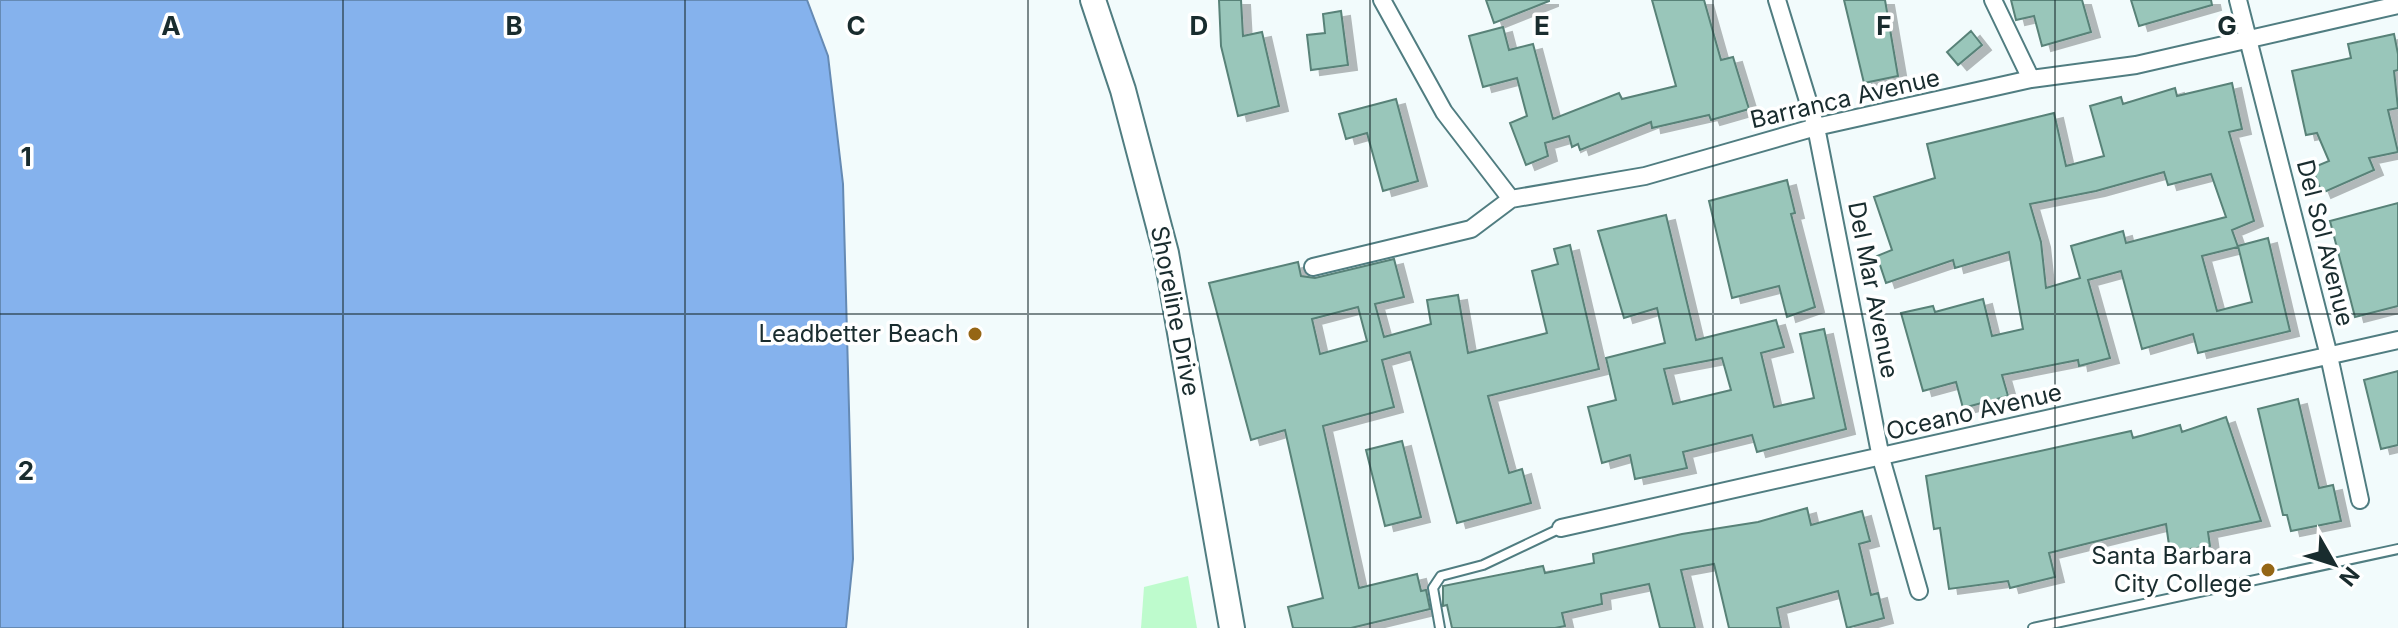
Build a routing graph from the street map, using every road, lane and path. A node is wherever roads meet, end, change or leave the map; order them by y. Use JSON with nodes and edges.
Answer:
{"nodes":[{"id":1,"x":1093,"y":0,"type":"edge"},
{"id":2,"x":1382,"y":0,"type":"edge"},
{"id":3,"x":1777,"y":0,"type":"edge"},
{"id":4,"x":1993,"y":0,"type":"edge"},
{"id":5,"x":2238,"y":0,"type":"edge"},
{"id":6,"x":2398,"y":5,"type":"edge"},
{"id":7,"x":2249,"y":37,"type":"junction"},
{"id":8,"x":2031,"y":79,"type":"junction"},
{"id":9,"x":1816,"y":127,"type":"junction"},
{"id":10,"x":1511,"y":199,"type":"junction"},
{"id":11,"x":1313,"y":267,"type":"dead end"},
{"id":12,"x":2398,"y":340,"type":"edge"},
{"id":13,"x":2329,"y":356,"type":"junction"},
{"id":14,"x":1881,"y":458,"type":"junction"},
{"id":15,"x":2360,"y":500,"type":"dead end"},
{"id":16,"x":1561,"y":528,"type":"joint"},
{"id":17,"x":2398,"y":549,"type":"edge"},
{"id":18,"x":1919,"y":591,"type":"dead end"},
{"id":19,"x":1232,"y":628,"type":"edge"},
{"id":20,"x":1440,"y":628,"type":"edge"},
{"id":21,"x":2033,"y":628,"type":"edge"}],
"edges":[{"from":1,"to":19,"type":"main road","name":"Shoreline Drive"},
{"from":2,"to":10,"type":"street"},
{"from":3,"to":9,"type":"street","name":"Del Mar Avenue"},
{"from":4,"to":8,"type":"street"},
{"from":5,"to":7,"type":"street","name":"Del Sol Avenue"},
{"from":6,"to":7,"type":"street","name":"Barranca Avenue"},
{"from":7,"to":8,"type":"street","name":"Barranca Avenue"},
{"from":7,"to":13,"type":"street","name":"Del Sol Avenue"},
{"from":8,"to":9,"type":"street","name":"Barranca Avenue"},
{"from":9,"to":10,"type":"street","name":"Barranca Avenue"},
{"from":9,"to":14,"type":"street","name":"Del Mar Avenue"},
{"from":10,"to":11,"type":"street","name":"Barranca Avenue"},
{"from":12,"to":13,"type":"street","name":"Oceano Avenue"},
{"from":13,"to":14,"type":"street","name":"Oceano Avenue"},
{"from":13,"to":15,"type":"street","name":"Del Sol Avenue"},
{"from":14,"to":16,"type":"street","name":"Oceano Avenue"},
{"from":14,"to":18,"type":"street","name":"Del Mar Avenue"},
{"from":16,"to":20,"type":"lane"},
{"from":17,"to":21,"type":"lane"}]}
